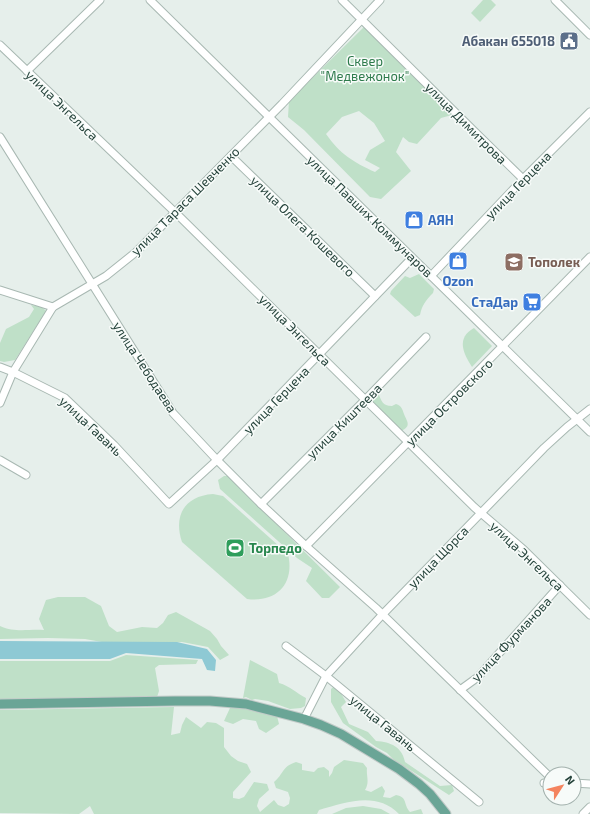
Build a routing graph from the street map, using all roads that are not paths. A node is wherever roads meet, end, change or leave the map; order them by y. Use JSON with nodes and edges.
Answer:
{"nodes":[{"id":1,"x":100,"y":0,"type":"edge"},
{"id":2,"x":150,"y":0,"type":"edge"},
{"id":3,"x":342,"y":0,"type":"edge"},
{"id":4,"x":380,"y":0,"type":"edge"},
{"id":5,"x":555,"y":0,"type":"edge"},
{"id":6,"x":362,"y":19,"type":"junction"},
{"id":7,"x":590,"y":35,"type":"edge"},
{"id":8,"x":0,"y":45,"type":"edge"},
{"id":9,"x":27,"y":71,"type":"junction"},
{"id":10,"x":590,"y":112,"type":"edge"},
{"id":11,"x":269,"y":117,"type":"junction"},
{"id":12,"x":0,"y":137,"type":"edge"},
{"id":13,"x":231,"y":156,"type":"junction"},
{"id":14,"x":523,"y":178,"type":"junction"},
{"id":15,"x":175,"y":213,"type":"junction"},
{"id":16,"x":590,"y":257,"type":"edge"},
{"id":17,"x":412,"y":258,"type":"junction"},
{"id":18,"x":431,"y":276,"type":"junction"},
{"id":19,"x":92,"y":285,"type":"junction"},
{"id":20,"x":0,"y":290,"type":"edge"},
{"id":21,"x":375,"y":296,"type":"junction"},
{"id":22,"x":53,"y":307,"type":"junction"},
{"id":23,"x":426,"y":337,"type":"dead end"},
{"id":24,"x":503,"y":347,"type":"junction"},
{"id":25,"x":320,"y":354,"type":"junction"},
{"id":26,"x":0,"y":367,"type":"edge"},
{"id":27,"x":13,"y":372,"type":"junction"},
{"id":28,"x":365,"y":400,"type":"junction"},
{"id":29,"x":0,"y":403,"type":"edge"},
{"id":30,"x":590,"y":409,"type":"edge"},
{"id":31,"x":577,"y":419,"type":"junction"},
{"id":32,"x":590,"y":432,"type":"edge"},
{"id":33,"x":409,"y":442,"type":"junction"},
{"id":34,"x":0,"y":460,"type":"edge"},
{"id":35,"x":217,"y":460,"type":"junction"},
{"id":36,"x":26,"y":475,"type":"dead end"},
{"id":37,"x":169,"y":504,"type":"joint"},
{"id":38,"x":261,"y":504,"type":"junction"},
{"id":39,"x":480,"y":513,"type":"junction"},
{"id":40,"x":306,"y":546,"type":"junction"},
{"id":41,"x":560,"y":585,"type":"junction"},
{"id":42,"x":382,"y":615,"type":"junction"},
{"id":43,"x":590,"y":615,"type":"edge"},
{"id":44,"x":286,"y":646,"type":"dead end"},
{"id":45,"x":326,"y":676,"type":"junction"},
{"id":46,"x":460,"y":690,"type":"junction"},
{"id":47,"x":0,"y":704,"type":"edge"},
{"id":48,"x":304,"y":719,"type":"junction"},
{"id":49,"x":542,"y":769,"type":"edge"},
{"id":50,"x":479,"y":802,"type":"dead end"},
{"id":51,"x":590,"y":807,"type":"edge"},
{"id":52,"x":446,"y":814,"type":"edge"},
{"id":53,"x":583,"y":814,"type":"edge"}],
"edges":[{"from":1,"to":9,"type":"street"},
{"from":2,"to":11,"type":"street","name":"улица Павших Коммунаров"},
{"from":3,"to":6,"type":"street","name":"улица Димитрова"},
{"from":4,"to":6,"type":"street","name":"улица Тараса Шевченко"},
{"from":5,"to":7,"type":"street"},
{"from":6,"to":11,"type":"street","name":"улица Тараса Шевченко"},
{"from":6,"to":14,"type":"street","name":"улица Димитрова"},
{"from":8,"to":9,"type":"street","name":"улица Энгельса"},
{"from":9,"to":15,"type":"street","name":"улица Энгельса"},
{"from":10,"to":14,"type":"street","name":"улица Герцена"},
{"from":11,"to":13,"type":"street","name":"улица Тараса Шевченко"},
{"from":11,"to":17,"type":"street","name":"улица Павших Коммунаров"},
{"from":12,"to":19,"type":"street","name":"улица Чебодаева"},
{"from":13,"to":15,"type":"street","name":"улица Тараса Шевченко"},
{"from":13,"to":21,"type":"street","name":"улица Олега Кошевого"},
{"from":14,"to":18,"type":"street","name":"улица Герцена"},
{"from":15,"to":19,"type":"street","name":"улица Тараса Шевченко"},
{"from":15,"to":25,"type":"street","name":"улица Энгельса"},
{"from":16,"to":24,"type":"street","name":"улица Островского"},
{"from":17,"to":18,"type":"street","name":"улица Павших Коммунаров"},
{"from":17,"to":21,"type":"street","name":"улица Герцена"},
{"from":18,"to":24,"type":"street","name":"улица Павших Коммунаров"},
{"from":19,"to":22,"type":"street","name":"улица Тараса Шевченко"},
{"from":19,"to":35,"type":"street","name":"улица Чебодаева"},
{"from":20,"to":22,"type":"street"},
{"from":21,"to":25,"type":"street","name":"улица Герцена"},
{"from":22,"to":27,"type":"street","name":"улица Тараса Шевченко"},
{"from":23,"to":28,"type":"street","name":"улица Киштеева"},
{"from":24,"to":31,"type":"street","name":"улица Павших Коммунаров"},
{"from":24,"to":33,"type":"street","name":"улица Островского"},
{"from":25,"to":28,"type":"street","name":"улица Энгельса"},
{"from":25,"to":35,"type":"street","name":"улица Герцена"},
{"from":26,"to":27,"type":"street","name":"улица Гавань"},
{"from":27,"to":29,"type":"street","name":"улица Тараса Шевченко"},
{"from":27,"to":37,"type":"street","name":"улица Гавань"},
{"from":28,"to":33,"type":"street","name":"улица Энгельса"},
{"from":28,"to":38,"type":"street","name":"улица Киштеева"},
{"from":30,"to":31,"type":"street","name":"улица Щорса"},
{"from":31,"to":32,"type":"street","name":"улица Павших Коммунаров"},
{"from":31,"to":39,"type":"street","name":"улица Щорса"},
{"from":33,"to":39,"type":"street","name":"улица Энгельса"},
{"from":33,"to":40,"type":"street","name":"улица Островского"},
{"from":34,"to":36,"type":"street"},
{"from":35,"to":37,"type":"street","name":"улица Герцена"},
{"from":35,"to":38,"type":"street","name":"улица Чебодаева"},
{"from":38,"to":40,"type":"street","name":"улица Чебодаева"},
{"from":39,"to":41,"type":"street","name":"улица Энгельса"},
{"from":39,"to":42,"type":"street","name":"улица Щорса"},
{"from":40,"to":42,"type":"street","name":"улица Чебодаева"},
{"from":41,"to":43,"type":"street","name":"улица Энгельса"},
{"from":41,"to":46,"type":"street","name":"улица Фурманова"},
{"from":42,"to":45,"type":"street","name":"улица Щорса"},
{"from":42,"to":46,"type":"street","name":"улица Чебодаева"},
{"from":44,"to":45,"type":"street","name":"улица Гавань"},
{"from":45,"to":48,"type":"street","name":"улица Щорса"},
{"from":45,"to":50,"type":"street","name":"улица Гавань"},
{"from":46,"to":49,"type":"street","name":"улица Чебодаева"},
{"from":47,"to":48,"type":"main road"},
{"from":48,"to":52,"type":"main road"},
{"from":51,"to":53,"type":"street"}]}
